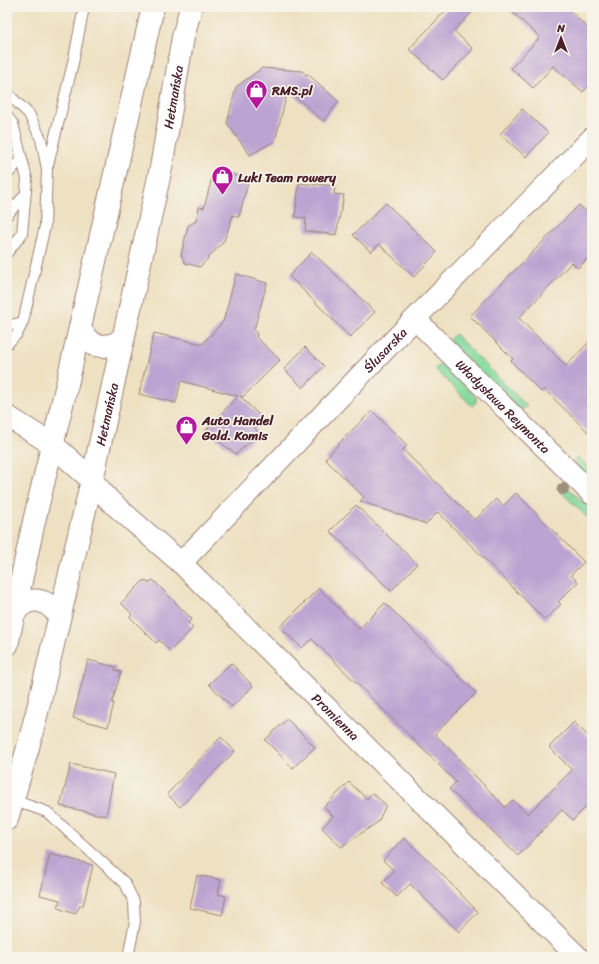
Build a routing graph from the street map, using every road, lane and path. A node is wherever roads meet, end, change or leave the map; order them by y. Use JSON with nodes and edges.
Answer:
{"nodes":[{"id":1,"x":84,"y":7,"type":"edge"},
{"id":2,"x":153,"y":7,"type":"edge"},
{"id":3,"x":191,"y":7,"type":"edge"},
{"id":4,"x":7,"y":94,"type":"edge"},
{"id":5,"x":7,"y":116,"type":"edge"},
{"id":6,"x":10,"y":127,"type":"edge"},
{"id":7,"x":592,"y":138,"type":"edge"},
{"id":8,"x":22,"y":159,"type":"junction"},
{"id":9,"x":47,"y":168,"type":"junction"},
{"id":10,"x":7,"y":175,"type":"edge"},
{"id":11,"x":25,"y":194,"type":"junction"},
{"id":12,"x":7,"y":216,"type":"edge"},
{"id":13,"x":7,"y":253,"type":"edge"},
{"id":14,"x":415,"y":319,"type":"junction"},
{"id":15,"x":23,"y":322,"type":"junction"},
{"id":16,"x":7,"y":326,"type":"edge"},
{"id":17,"x":80,"y":329,"type":"junction"},
{"id":18,"x":124,"y":337,"type":"junction"},
{"id":19,"x":7,"y":344,"type":"edge"},
{"id":20,"x":7,"y":416,"type":"edge"},
{"id":21,"x":53,"y":445,"type":"junction"},
{"id":22,"x":92,"y":480,"type":"junction"},
{"id":23,"x":592,"y":494,"type":"edge"},
{"id":24,"x":181,"y":563,"type":"junction"},
{"id":25,"x":13,"y":615,"type":"junction"},
{"id":26,"x":59,"y":616,"type":"junction"},
{"id":27,"x":7,"y":645,"type":"edge"},
{"id":28,"x":10,"y":809,"type":"edge"},
{"id":29,"x":128,"y":957,"type":"edge"},
{"id":30,"x":578,"y":957,"type":"edge"}],
"edges":[{"from":1,"to":9,"type":"lane"},
{"from":2,"to":17,"type":"main road"},
{"from":3,"to":18,"type":"main road","name":"Hetmańska"},
{"from":4,"to":9,"type":"lane"},
{"from":5,"to":6,"type":"lane"},
{"from":6,"to":8,"type":"lane"},
{"from":7,"to":14,"type":"street","name":"Ślusarska"},
{"from":8,"to":10,"type":"lane"},
{"from":8,"to":11,"type":"lane"},
{"from":9,"to":15,"type":"lane"},
{"from":11,"to":12,"type":"lane"},
{"from":11,"to":13,"type":"lane"},
{"from":14,"to":23,"type":"street","name":"Władysława Reymonta"},
{"from":14,"to":24,"type":"street","name":"Ślusarska"},
{"from":15,"to":16,"type":"lane"},
{"from":15,"to":19,"type":"lane"},
{"from":17,"to":18,"type":"main road"},
{"from":17,"to":21,"type":"main road"},
{"from":18,"to":22,"type":"main road","name":"Hetmańska"},
{"from":20,"to":21,"type":"street"},
{"from":21,"to":22,"type":"main road"},
{"from":21,"to":25,"type":"main road"},
{"from":22,"to":24,"type":"street","name":"Promienna"},
{"from":22,"to":26,"type":"main road","name":"Hetmańska"},
{"from":24,"to":30,"type":"street","name":"Promienna"},
{"from":25,"to":26,"type":"main road"},
{"from":25,"to":27,"type":"main road"},
{"from":26,"to":28,"type":"main road","name":"Hetmańska"},
{"from":28,"to":29,"type":"lane"}]}
